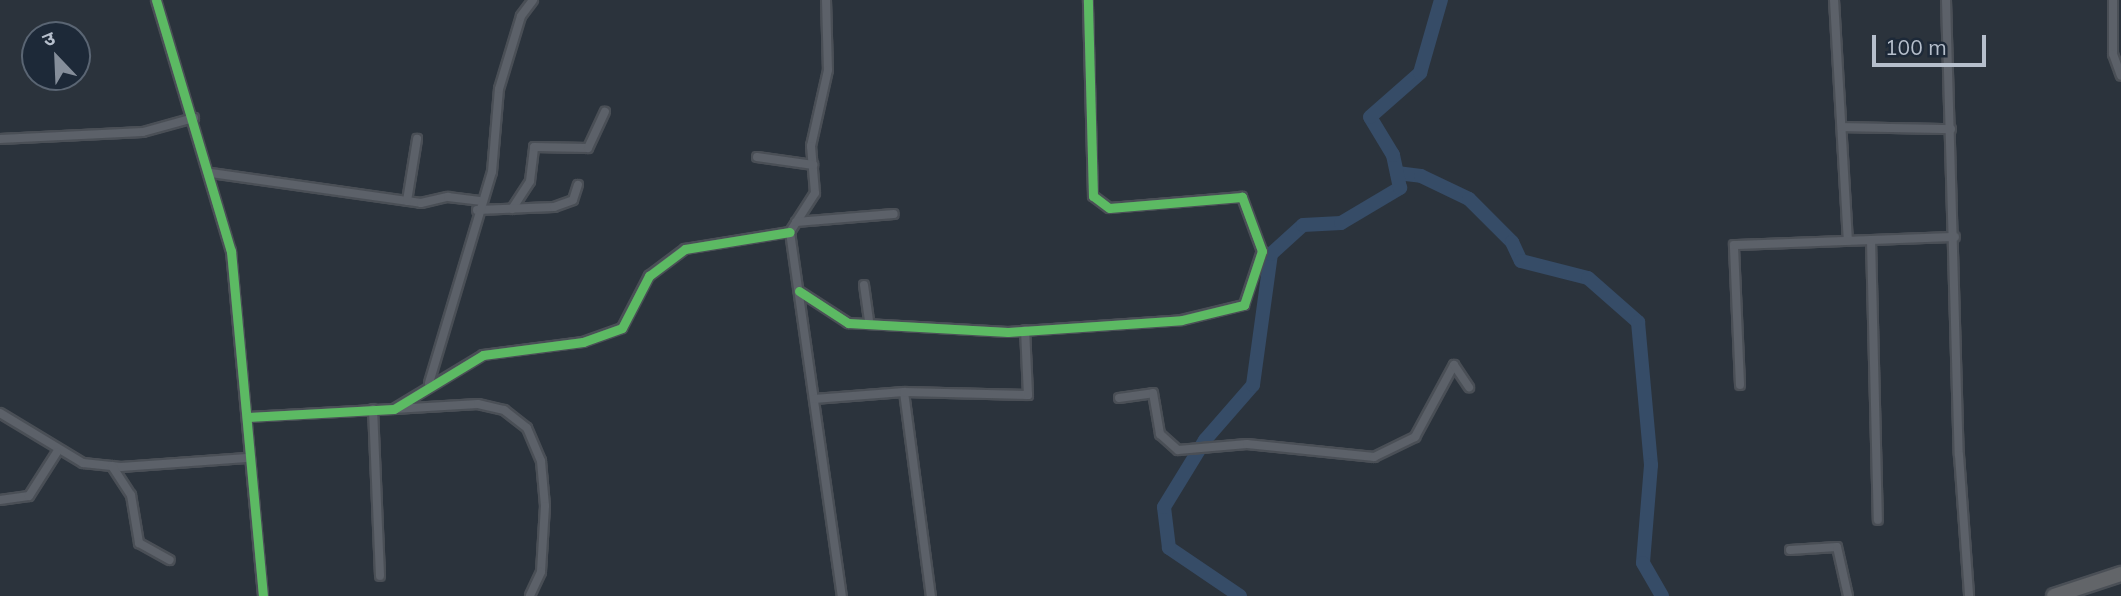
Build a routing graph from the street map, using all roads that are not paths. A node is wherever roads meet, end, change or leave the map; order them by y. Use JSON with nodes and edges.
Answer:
{"nodes":[{"id":1,"x":156,"y":0,"type":"edge"},
{"id":2,"x":533,"y":0,"type":"edge"},
{"id":3,"x":827,"y":0,"type":"edge"},
{"id":4,"x":1087,"y":0,"type":"edge"},
{"id":5,"x":1835,"y":0,"type":"edge"},
{"id":6,"x":1946,"y":0,"type":"edge"},
{"id":7,"x":2113,"y":0,"type":"edge"},
{"id":8,"x":2121,"y":76,"type":"edge"},
{"id":9,"x":605,"y":112,"type":"dead end"},
{"id":10,"x":194,"y":118,"type":"junction"},
{"id":11,"x":1842,"y":127,"type":"junction"},
{"id":12,"x":1951,"y":129,"type":"junction"},
{"id":13,"x":0,"y":139,"type":"edge"},
{"id":14,"x":417,"y":139,"type":"dead end"},
{"id":15,"x":757,"y":157,"type":"dead end"},
{"id":16,"x":813,"y":164,"type":"junction"},
{"id":17,"x":211,"y":173,"type":"junction"},
{"id":18,"x":578,"y":185,"type":"dead end"},
{"id":19,"x":408,"y":201,"type":"junction"},
{"id":20,"x":478,"y":206,"type":"junction"},
{"id":21,"x":512,"y":209,"type":"junction"},
{"id":22,"x":894,"y":214,"type":"dead end"},
{"id":23,"x":796,"y":222,"type":"junction"},
{"id":24,"x":790,"y":232,"type":"junction"},
{"id":25,"x":1955,"y":237,"type":"junction"},
{"id":26,"x":1871,"y":240,"type":"junction"},
{"id":27,"x":1849,"y":241,"type":"junction"},
{"id":28,"x":864,"y":285,"type":"dead end"},
{"id":29,"x":799,"y":291,"type":"junction"},
{"id":30,"x":869,"y":322,"type":"junction"},
{"id":31,"x":1025,"y":330,"type":"junction"},
{"id":32,"x":429,"y":383,"type":"junction"},
{"id":33,"x":1740,"y":385,"type":"dead end"},
{"id":34,"x":1469,"y":387,"type":"dead end"},
{"id":35,"x":904,"y":392,"type":"junction"},
{"id":36,"x":1119,"y":398,"type":"dead end"},
{"id":37,"x":814,"y":399,"type":"junction"},
{"id":38,"x":394,"y":408,"type":"junction"},
{"id":39,"x":373,"y":409,"type":"junction"},
{"id":40,"x":0,"y":413,"type":"edge"},
{"id":41,"x":248,"y":416,"type":"junction"},
{"id":42,"x":57,"y":452,"type":"junction"},
{"id":43,"x":247,"y":458,"type":"junction"},
{"id":44,"x":104,"y":465,"type":"junction"},
{"id":45,"x":0,"y":500,"type":"edge"},
{"id":46,"x":1878,"y":520,"type":"dead end"},
{"id":47,"x":1790,"y":550,"type":"dead end"},
{"id":48,"x":170,"y":560,"type":"dead end"},
{"id":49,"x":2121,"y":574,"type":"edge"},
{"id":50,"x":380,"y":576,"type":"dead end"},
{"id":51,"x":263,"y":596,"type":"edge"},
{"id":52,"x":530,"y":596,"type":"edge"},
{"id":53,"x":842,"y":596,"type":"edge"},
{"id":54,"x":931,"y":596,"type":"edge"},
{"id":55,"x":1848,"y":596,"type":"edge"},
{"id":56,"x":1969,"y":596,"type":"edge"},
{"id":57,"x":2054,"y":596,"type":"edge"}],
"edges":[{"from":1,"to":10,"type":"street"},
{"from":2,"to":20,"type":"street"},
{"from":3,"to":16,"type":"street"},
{"from":4,"to":31,"type":"street"},
{"from":5,"to":11,"type":"street"},
{"from":6,"to":12,"type":"street"},
{"from":7,"to":8,"type":"street"},
{"from":9,"to":21,"type":"street"},
{"from":10,"to":13,"type":"street"},
{"from":10,"to":17,"type":"street"},
{"from":11,"to":12,"type":"street"},
{"from":11,"to":27,"type":"street"},
{"from":12,"to":25,"type":"street"},
{"from":14,"to":19,"type":"street"},
{"from":15,"to":16,"type":"street"},
{"from":16,"to":23,"type":"street"},
{"from":17,"to":19,"type":"street"},
{"from":17,"to":41,"type":"street"},
{"from":18,"to":21,"type":"street"},
{"from":19,"to":20,"type":"street"},
{"from":20,"to":21,"type":"street"},
{"from":20,"to":32,"type":"street"},
{"from":22,"to":23,"type":"street"},
{"from":23,"to":24,"type":"street"},
{"from":24,"to":29,"type":"street"},
{"from":24,"to":32,"type":"street"},
{"from":25,"to":26,"type":"street"},
{"from":25,"to":56,"type":"street"},
{"from":26,"to":27,"type":"street"},
{"from":26,"to":46,"type":"street"},
{"from":27,"to":33,"type":"street"},
{"from":28,"to":30,"type":"street"},
{"from":29,"to":30,"type":"street"},
{"from":29,"to":37,"type":"street"},
{"from":30,"to":31,"type":"street"},
{"from":31,"to":35,"type":"street"},
{"from":32,"to":38,"type":"street"},
{"from":34,"to":36,"type":"street"},
{"from":35,"to":37,"type":"street"},
{"from":35,"to":54,"type":"street"},
{"from":37,"to":53,"type":"street"},
{"from":38,"to":39,"type":"street"},
{"from":38,"to":52,"type":"street"},
{"from":39,"to":41,"type":"street"},
{"from":39,"to":50,"type":"street"},
{"from":40,"to":42,"type":"street"},
{"from":41,"to":43,"type":"street"},
{"from":42,"to":44,"type":"street"},
{"from":42,"to":45,"type":"street"},
{"from":43,"to":44,"type":"street"},
{"from":43,"to":51,"type":"street"},
{"from":44,"to":48,"type":"street"},
{"from":47,"to":55,"type":"street"},
{"from":49,"to":57,"type":"highway"}]}
